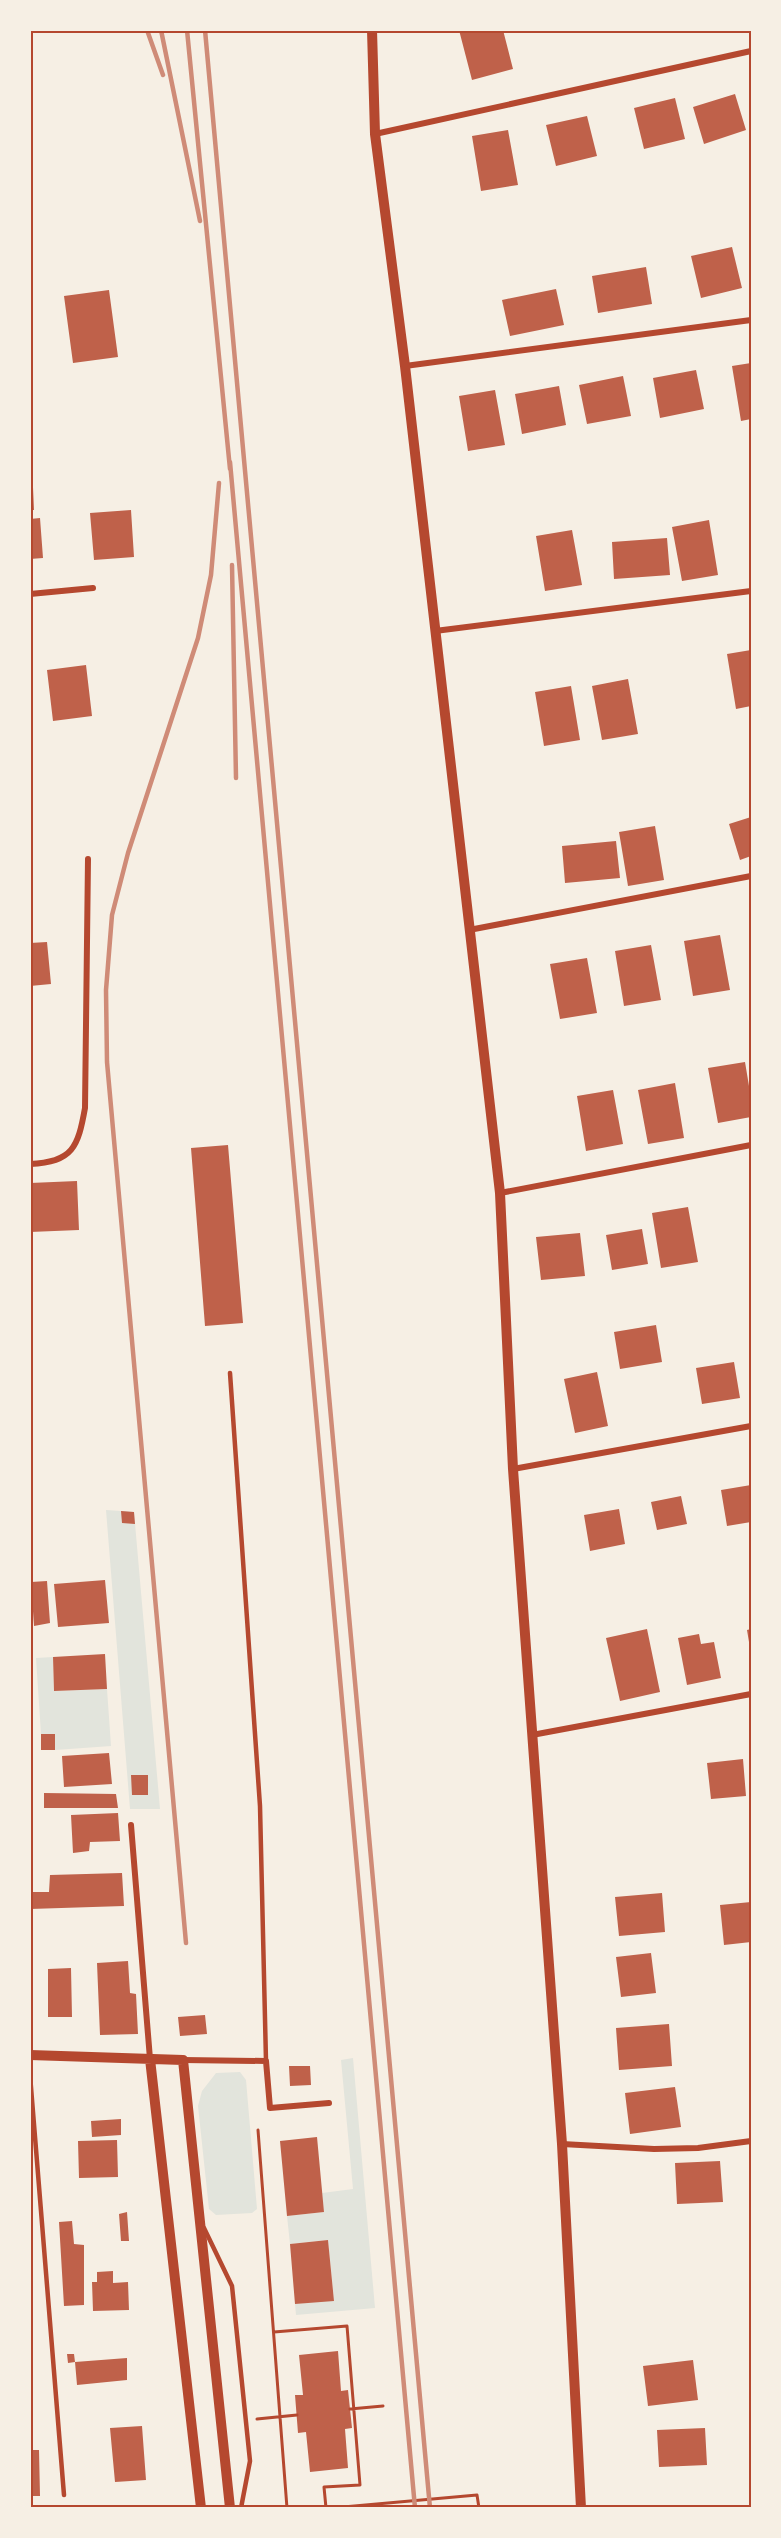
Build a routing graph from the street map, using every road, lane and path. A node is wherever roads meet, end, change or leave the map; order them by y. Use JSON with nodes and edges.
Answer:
{"nodes":[{"id":1,"x":372,"y":30,"type":"edge"},
{"id":2,"x":751,"y":51,"type":"edge"},
{"id":3,"x":375,"y":134,"type":"junction"},
{"id":4,"x":751,"y":320,"type":"edge"},
{"id":5,"x":405,"y":366,"type":"junction"},
{"id":6,"x":93,"y":588,"type":"dead end"},
{"id":7,"x":751,"y":591,"type":"edge"},
{"id":8,"x":30,"y":594,"type":"edge"},
{"id":9,"x":435,"y":632,"type":"junction"},
{"id":10,"x":88,"y":859,"type":"dead end"},
{"id":11,"x":751,"y":876,"type":"edge"},
{"id":12,"x":470,"y":930,"type":"junction"},
{"id":13,"x":751,"y":1145,"type":"edge"},
{"id":14,"x":30,"y":1164,"type":"edge"},
{"id":15,"x":500,"y":1193,"type":"junction"},
{"id":16,"x":230,"y":1373,"type":"dead end"},
{"id":17,"x":751,"y":1426,"type":"edge"},
{"id":18,"x":513,"y":1469,"type":"junction"},
{"id":19,"x":751,"y":1694,"type":"edge"},
{"id":20,"x":531,"y":1735,"type":"junction"},
{"id":21,"x":130,"y":1825,"type":"dead end"},
{"id":22,"x":30,"y":2055,"type":"edge"},
{"id":23,"x":150,"y":2059,"type":"junction"},
{"id":24,"x":183,"y":2060,"type":"junction"},
{"id":25,"x":266,"y":2061,"type":"junction"},
{"id":26,"x":30,"y":2075,"type":"edge"},
{"id":27,"x":31,"y":2098,"type":"edge"},
{"id":28,"x":329,"y":2103,"type":"dead end"},
{"id":29,"x":258,"y":2130,"type":"dead end"},
{"id":30,"x":751,"y":2141,"type":"edge"},
{"id":31,"x":562,"y":2145,"type":"junction"},
{"id":32,"x":200,"y":2220,"type":"junction"},
{"id":33,"x":273,"y":2332,"type":"junction"},
{"id":34,"x":383,"y":2406,"type":"dead end"},
{"id":35,"x":352,"y":2409,"type":"junction"},
{"id":36,"x":297,"y":2415,"type":"dead end"},
{"id":37,"x":280,"y":2416,"type":"junction"},
{"id":38,"x":246,"y":2420,"type":"junction"},
{"id":39,"x":64,"y":2496,"type":"dead end"},
{"id":40,"x":201,"y":2508,"type":"edge"},
{"id":41,"x":230,"y":2508,"type":"edge"},
{"id":42,"x":241,"y":2508,"type":"edge"},
{"id":43,"x":287,"y":2508,"type":"edge"},
{"id":44,"x":326,"y":2508,"type":"edge"},
{"id":45,"x":332,"y":2508,"type":"edge"},
{"id":46,"x":479,"y":2508,"type":"edge"},
{"id":47,"x":582,"y":2508,"type":"edge"}],
"edges":[{"from":1,"to":3,"type":"street"},
{"from":2,"to":3,"type":"street"},
{"from":3,"to":5,"type":"street"},
{"from":4,"to":5,"type":"street"},
{"from":5,"to":9,"type":"street"},
{"from":6,"to":8,"type":"street"},
{"from":7,"to":9,"type":"street"},
{"from":9,"to":12,"type":"street"},
{"from":10,"to":14,"type":"street"},
{"from":11,"to":12,"type":"street"},
{"from":12,"to":15,"type":"street"},
{"from":13,"to":15,"type":"street"},
{"from":15,"to":18,"type":"street"},
{"from":16,"to":25,"type":"lane"},
{"from":17,"to":18,"type":"street"},
{"from":18,"to":20,"type":"street"},
{"from":19,"to":20,"type":"street"},
{"from":20,"to":31,"type":"street"},
{"from":21,"to":23,"type":"street"},
{"from":22,"to":23,"type":"street"},
{"from":23,"to":24,"type":"street"},
{"from":23,"to":40,"type":"street"},
{"from":24,"to":25,"type":"street"},
{"from":24,"to":32,"type":"street"},
{"from":25,"to":28,"type":"street"},
{"from":26,"to":27,"type":"lane"},
{"from":27,"to":39,"type":"lane"},
{"from":29,"to":33,"type":"path"},
{"from":30,"to":31,"type":"street"},
{"from":31,"to":47,"type":"street"},
{"from":32,"to":38,"type":"lane"},
{"from":32,"to":41,"type":"street"},
{"from":33,"to":35,"type":"path"},
{"from":33,"to":37,"type":"path"},
{"from":34,"to":35,"type":"path"},
{"from":35,"to":44,"type":"path"},
{"from":36,"to":37,"type":"path"},
{"from":37,"to":38,"type":"path"},
{"from":37,"to":43,"type":"path"},
{"from":38,"to":42,"type":"lane"},
{"from":45,"to":46,"type":"path"}]}
